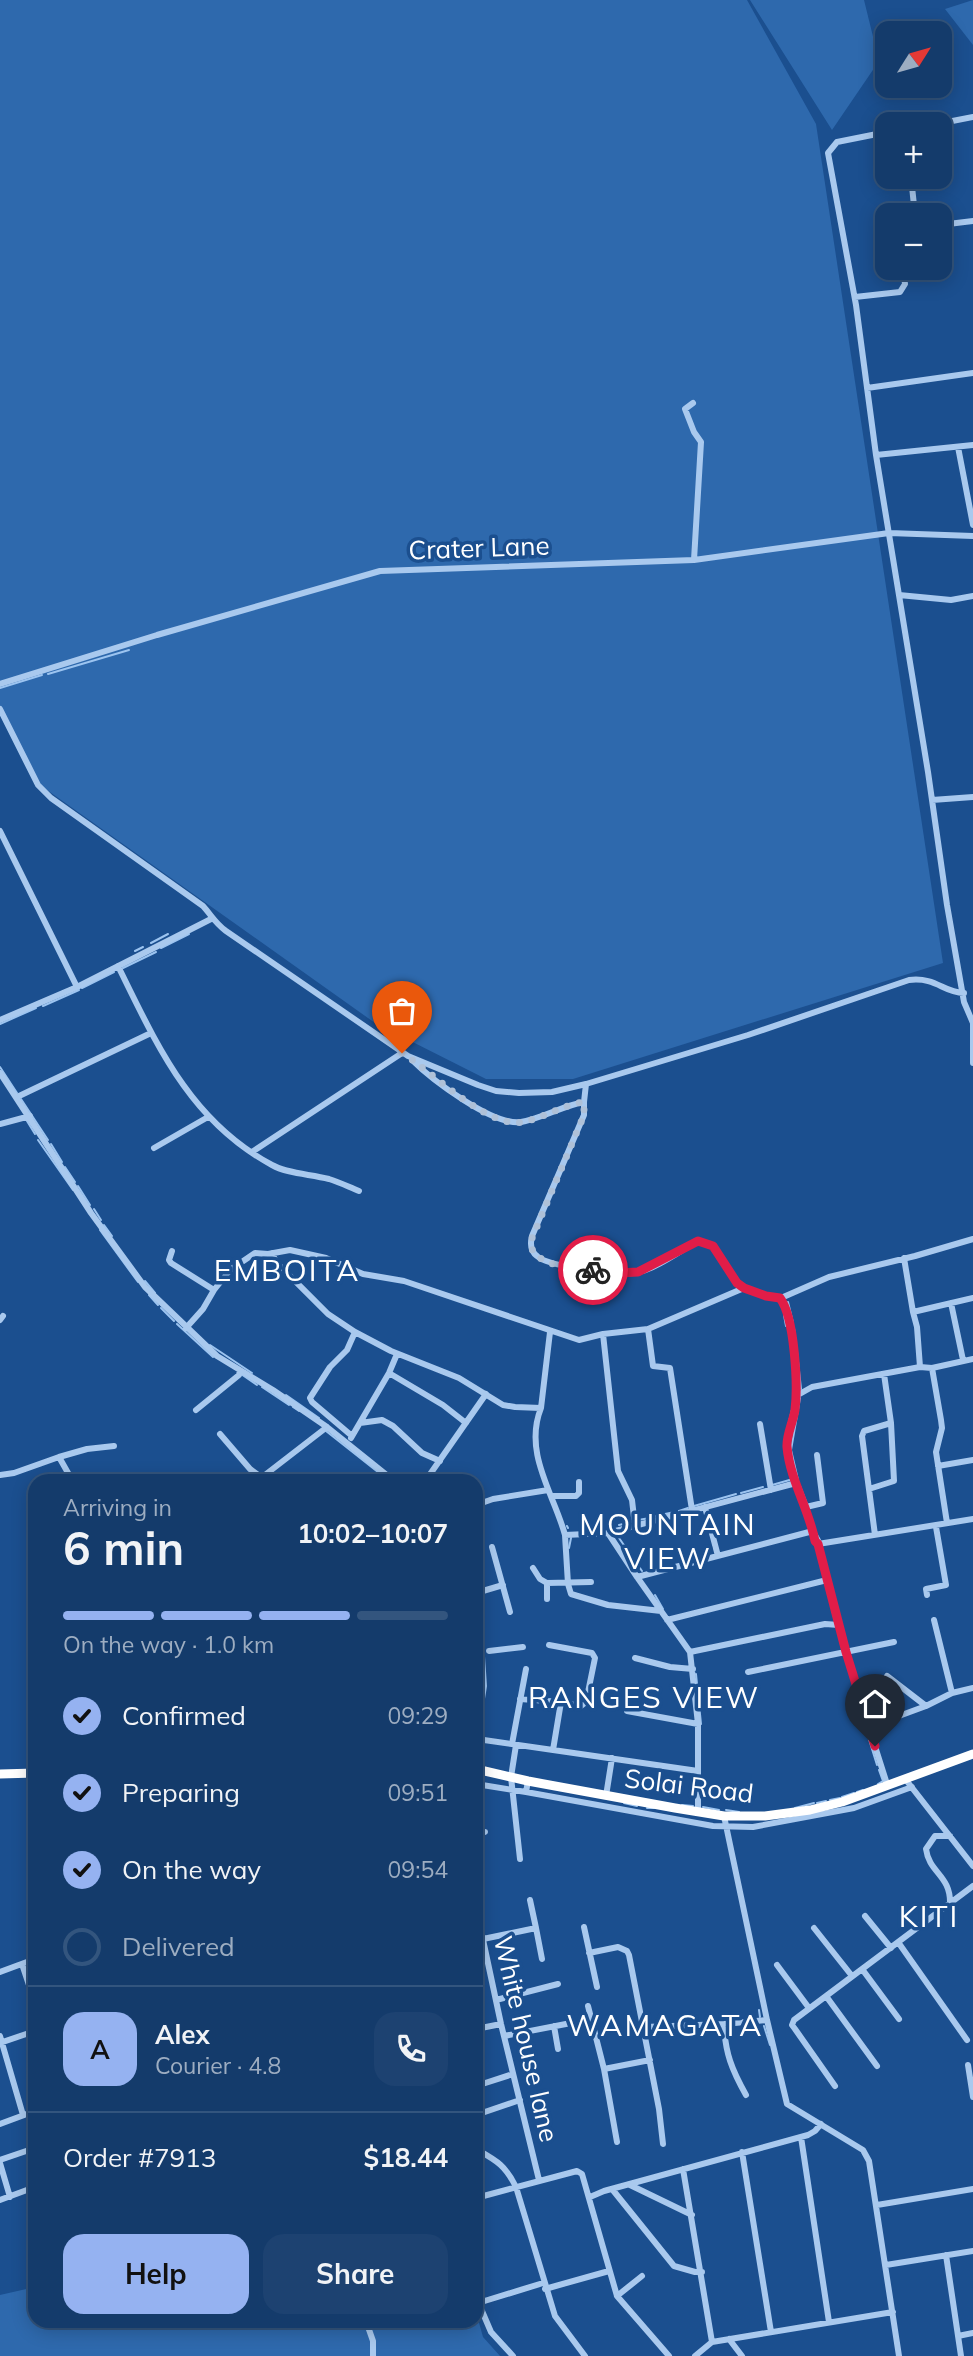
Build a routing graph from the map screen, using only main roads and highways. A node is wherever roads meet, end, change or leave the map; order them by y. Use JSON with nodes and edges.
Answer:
{"nodes":[{"id":1,"x":973,"y":1754,"type":"edge"},
{"id":2,"x":483,"y":1771,"type":"edge"},
{"id":3,"x":0,"y":1773,"type":"edge"},
{"id":4,"x":28,"y":1773,"type":"edge"}],
"edges":[{"from":1,"to":2,"type":"highway","name":"Solai Road"},
{"from":3,"to":4,"type":"highway"}]}
